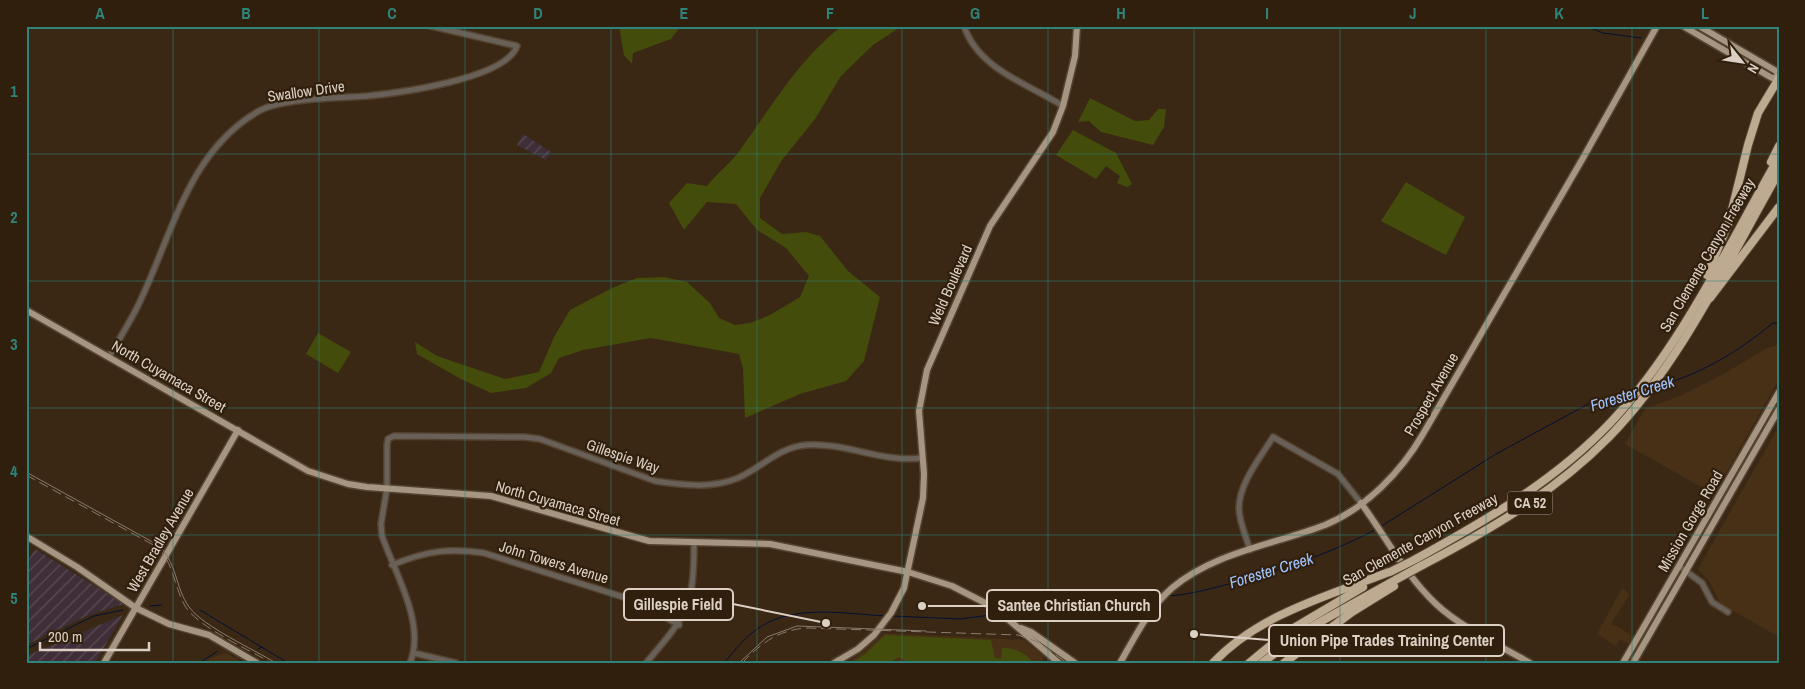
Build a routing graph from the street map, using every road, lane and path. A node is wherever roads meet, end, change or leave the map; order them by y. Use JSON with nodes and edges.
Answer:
{"nodes":[{"id":1,"x":431,"y":26,"type":"edge"},
{"id":2,"x":964,"y":26,"type":"edge"},
{"id":3,"x":1077,"y":26,"type":"edge"},
{"id":4,"x":1656,"y":26,"type":"edge"},
{"id":5,"x":1684,"y":26,"type":"edge"},
{"id":6,"x":1699,"y":26,"type":"edge"},
{"id":7,"x":1779,"y":77,"type":"edge"},
{"id":8,"x":1063,"y":106,"type":"junction"},
{"id":9,"x":1779,"y":146,"type":"edge"},
{"id":10,"x":1779,"y":157,"type":"edge"},
{"id":11,"x":1779,"y":172,"type":"edge"},
{"id":12,"x":1779,"y":207,"type":"edge"},
{"id":13,"x":1727,"y":248,"type":"junction"},
{"id":14,"x":1703,"y":305,"type":"junction"},
{"id":15,"x":1694,"y":306,"type":"junction"},
{"id":16,"x":26,"y":310,"type":"edge"},
{"id":17,"x":109,"y":357,"type":"junction"},
{"id":18,"x":1779,"y":392,"type":"edge"},
{"id":19,"x":1779,"y":409,"type":"edge"},
{"id":20,"x":238,"y":430,"type":"junction"},
{"id":21,"x":922,"y":458,"type":"junction"},
{"id":22,"x":387,"y":488,"type":"junction"},
{"id":23,"x":1361,"y":503,"type":"junction"},
{"id":24,"x":26,"y":536,"type":"edge"},
{"id":25,"x":694,"y":543,"type":"junction"},
{"id":26,"x":1250,"y":550,"type":"junction"},
{"id":27,"x":392,"y":565,"type":"junction"},
{"id":28,"x":1679,"y":566,"type":"junction"},
{"id":29,"x":1686,"y":571,"type":"junction"},
{"id":30,"x":908,"y":572,"type":"junction"},
{"id":31,"x":1390,"y":572,"type":"junction"},
{"id":32,"x":1398,"y":581,"type":"junction"},
{"id":33,"x":136,"y":608,"type":"junction"},
{"id":34,"x":1341,"y":610,"type":"junction"},
{"id":35,"x":1728,"y":612,"type":"dead end"},
{"id":36,"x":679,"y":625,"type":"junction"},
{"id":37,"x":1020,"y":628,"type":"junction"},
{"id":38,"x":414,"y":653,"type":"junction"},
{"id":39,"x":104,"y":663,"type":"edge"},
{"id":40,"x":258,"y":663,"type":"edge"},
{"id":41,"x":410,"y":663,"type":"edge"},
{"id":42,"x":456,"y":663,"type":"edge"},
{"id":43,"x":646,"y":663,"type":"edge"},
{"id":44,"x":834,"y":663,"type":"edge"},
{"id":45,"x":1058,"y":663,"type":"edge"},
{"id":46,"x":1075,"y":663,"type":"edge"},
{"id":47,"x":1120,"y":663,"type":"edge"},
{"id":48,"x":1213,"y":663,"type":"edge"},
{"id":49,"x":1249,"y":663,"type":"edge"},
{"id":50,"x":1262,"y":663,"type":"edge"},
{"id":51,"x":1270,"y":663,"type":"edge"},
{"id":52,"x":1284,"y":663,"type":"edge"},
{"id":53,"x":1530,"y":663,"type":"edge"},
{"id":54,"x":1623,"y":663,"type":"edge"},
{"id":55,"x":1634,"y":663,"type":"edge"}],
"edges":[{"from":1,"to":17,"type":"street","name":"Swallow Drive"},
{"from":2,"to":8,"type":"street"},
{"from":3,"to":8,"type":"main road","name":"Weld Boulevard"},
{"from":4,"to":23,"type":"main road","name":"Prospect Avenue"},
{"from":5,"to":7,"type":"main road"},
{"from":6,"to":7,"type":"main road"},
{"from":7,"to":15,"type":"highway"},
{"from":8,"to":21,"type":"main road","name":"Weld Boulevard"},
{"from":9,"to":13,"type":"highway"},
{"from":10,"to":13,"type":"highway","name":"San Clemente Canyon Freeway","number":"CA 52"},
{"from":11,"to":14,"type":"highway","name":"San Clemente Canyon Freeway","number":"CA 52"},
{"from":12,"to":14,"type":"highway"},
{"from":13,"to":15,"type":"highway","name":"San Clemente Canyon Freeway","number":"CA 52"},
{"from":14,"to":32,"type":"highway","name":"San Clemente Canyon Freeway","number":"CA 52","bridge":true},
{"from":15,"to":31,"type":"highway","name":"San Clemente Canyon Freeway","number":"CA 52","bridge":true},
{"from":16,"to":17,"type":"main road","name":"North Cuyamaca Street"},
{"from":17,"to":20,"type":"main road","name":"North Cuyamaca Street"},
{"from":18,"to":28,"type":"main road","name":"Mission Gorge Road"},
{"from":19,"to":29,"type":"main road","name":"Mission Gorge Road"},
{"from":20,"to":22,"type":"main road","name":"North Cuyamaca Street"},
{"from":20,"to":33,"type":"main road","name":"West Bradley Avenue"},
{"from":21,"to":22,"type":"street","name":"Gillespie Way"},
{"from":21,"to":30,"type":"main road","name":"Weld Boulevard"},
{"from":22,"to":25,"type":"main road","name":"North Cuyamaca Street"},
{"from":22,"to":27,"type":"street"},
{"from":23,"to":26,"type":"main road","name":"Prospect Avenue"},
{"from":23,"to":26,"type":"street"},
{"from":23,"to":53,"type":"main road"},
{"from":24,"to":33,"type":"main road"},
{"from":25,"to":30,"type":"main road","name":"North Cuyamaca Street"},
{"from":25,"to":36,"type":"street"},
{"from":26,"to":47,"type":"main road","name":"Prospect Avenue"},
{"from":27,"to":36,"type":"street","name":"John Towers Avenue"},
{"from":27,"to":38,"type":"street"},
{"from":28,"to":29,"type":"street"},
{"from":28,"to":54,"type":"main road","name":"Mission Gorge Road"},
{"from":29,"to":35,"type":"street"},
{"from":29,"to":55,"type":"main road","name":"Mission Gorge Road"},
{"from":30,"to":37,"type":"main road","name":"North Cuyamaca Street"},
{"from":30,"to":44,"type":"main road","name":"Weld Boulevard"},
{"from":31,"to":48,"type":"highway"},
{"from":31,"to":49,"type":"highway","name":"San Clemente Canyon Freeway","number":"CA 52"},
{"from":32,"to":34,"type":"highway","name":"San Clemente Canyon Freeway","number":"CA 52"},
{"from":32,"to":52,"type":"highway"},
{"from":33,"to":39,"type":"main road","name":"West Bradley Avenue"},
{"from":33,"to":40,"type":"main road"},
{"from":34,"to":50,"type":"highway","name":"San Clemente Canyon Freeway","number":"CA 52"},
{"from":34,"to":51,"type":"highway"},
{"from":36,"to":43,"type":"street"},
{"from":37,"to":45,"type":"main road","name":"North Cuyamaca Street"},
{"from":37,"to":46,"type":"main road","name":"North Cuyamaca Street"},
{"from":38,"to":41,"type":"street"},
{"from":38,"to":42,"type":"street"}]}
